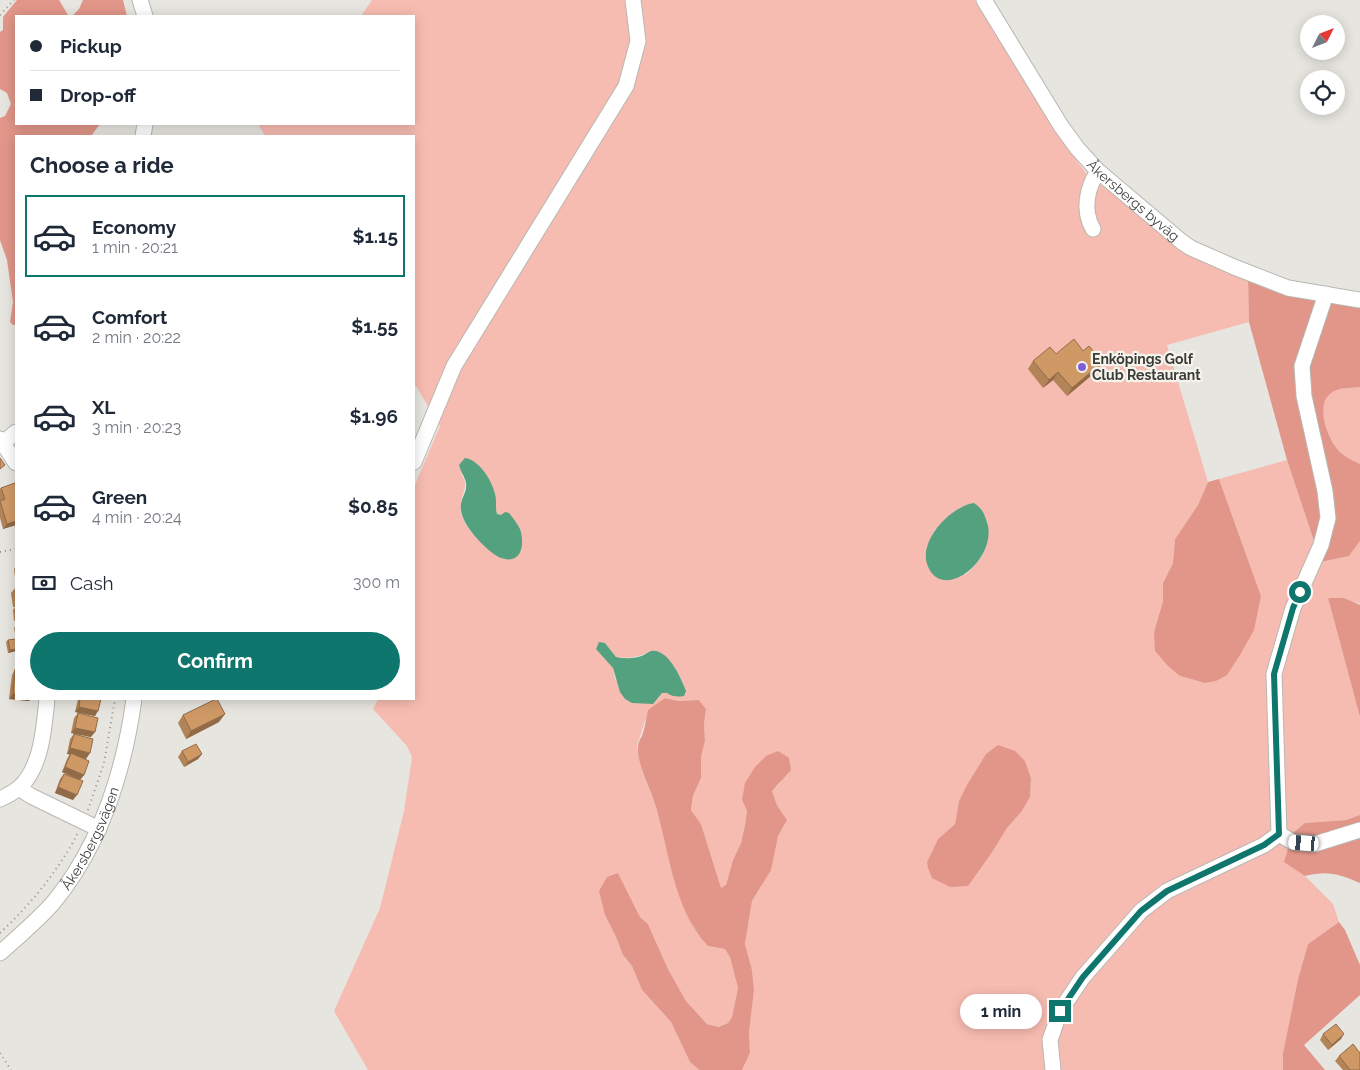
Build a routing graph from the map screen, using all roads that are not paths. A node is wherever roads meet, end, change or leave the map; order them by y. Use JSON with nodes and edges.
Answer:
{"nodes":[{"id":1,"x":140,"y":0,"type":"edge"},
{"id":2,"x":633,"y":0,"type":"edge"},
{"id":3,"x":984,"y":0,"type":"edge"},
{"id":4,"x":145,"y":15,"type":"edge"},
{"id":5,"x":1098,"y":171,"type":"junction"},
{"id":6,"x":1092,"y":229,"type":"dead end"},
{"id":7,"x":1326,"y":294,"type":"junction"},
{"id":8,"x":1360,"y":300,"type":"edge"},
{"id":9,"x":15,"y":433,"type":"edge"},
{"id":10,"x":2,"y":441,"type":"edge"},
{"id":11,"x":415,"y":460,"type":"edge"},
{"id":12,"x":15,"y":461,"type":"edge"},
{"id":13,"x":47,"y":700,"type":"edge"},
{"id":14,"x":134,"y":700,"type":"edge"},
{"id":15,"x":19,"y":788,"type":"junction"},
{"id":16,"x":0,"y":799,"type":"edge"},
{"id":17,"x":99,"y":829,"type":"junction"},
{"id":18,"x":1360,"y":830,"type":"edge"},
{"id":19,"x":1279,"y":834,"type":"junction"},
{"id":20,"x":0,"y":953,"type":"edge"},
{"id":21,"x":1052,"y":1070,"type":"edge"}],
"edges":[{"from":1,"to":4,"type":"street"},
{"from":2,"to":11,"type":"street"},
{"from":3,"to":5,"type":"street","name":"Åkersbergs byväg"},
{"from":5,"to":6,"type":"street"},
{"from":5,"to":7,"type":"street","name":"Åkersbergs byväg"},
{"from":7,"to":8,"type":"street","name":"Åkersbergs byväg"},
{"from":7,"to":19,"type":"street"},
{"from":9,"to":10,"type":"street"},
{"from":10,"to":12,"type":"street"},
{"from":13,"to":15,"type":"street"},
{"from":14,"to":17,"type":"street","name":"Åkersbergsvägen"},
{"from":15,"to":16,"type":"street"},
{"from":15,"to":17,"type":"street"},
{"from":17,"to":20,"type":"street","name":"Åkersbergsvägen"},
{"from":18,"to":19,"type":"street"},
{"from":19,"to":21,"type":"street"}]}
